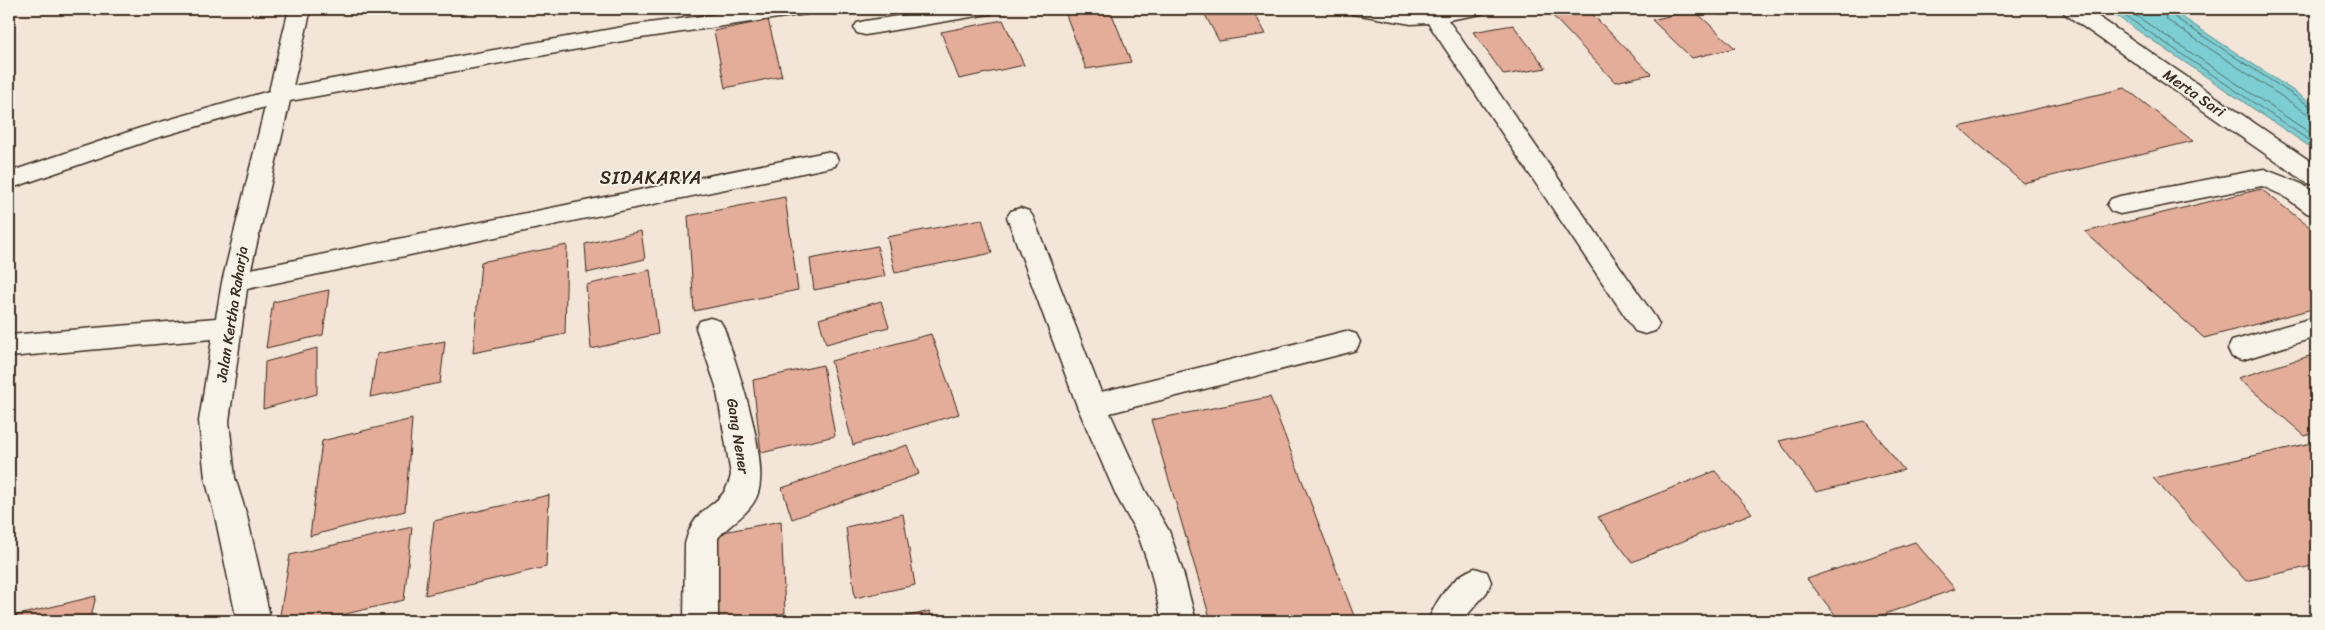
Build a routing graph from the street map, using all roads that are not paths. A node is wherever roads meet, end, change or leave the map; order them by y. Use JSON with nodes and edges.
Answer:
{"nodes":[{"id":1,"x":300,"y":9,"type":"edge"},
{"id":2,"x":799,"y":9,"type":"edge"},
{"id":3,"x":983,"y":9,"type":"edge"},
{"id":4,"x":1360,"y":9,"type":"edge"},
{"id":5,"x":1474,"y":9,"type":"edge"},
{"id":6,"x":2073,"y":9,"type":"edge"},
{"id":7,"x":1434,"y":16,"type":"junction"},
{"id":8,"x":865,"y":28,"type":"dead end"},
{"id":9,"x":278,"y":96,"type":"junction"},
{"id":10,"x":826,"y":160,"type":"dead end"},
{"id":11,"x":2316,"y":177,"type":"edge"},
{"id":12,"x":9,"y":181,"type":"edge"},
{"id":13,"x":2120,"y":205,"type":"dead end"},
{"id":14,"x":2316,"y":207,"type":"edge"},
{"id":15,"x":1020,"y":217,"type":"dead end"},
{"id":16,"x":235,"y":282,"type":"junction"},
{"id":17,"x":1645,"y":324,"type":"dead end"},
{"id":18,"x":229,"y":327,"type":"junction"},
{"id":19,"x":2316,"y":327,"type":"edge"},
{"id":20,"x":710,"y":328,"type":"dead end"},
{"id":21,"x":1346,"y":342,"type":"dead end"},
{"id":22,"x":9,"y":346,"type":"edge"},
{"id":23,"x":2242,"y":349,"type":"dead end"},
{"id":24,"x":1092,"y":406,"type":"junction"},
{"id":25,"x":1476,"y":582,"type":"dead end"},
{"id":26,"x":254,"y":621,"type":"edge"},
{"id":27,"x":701,"y":621,"type":"edge"},
{"id":28,"x":1179,"y":621,"type":"edge"},
{"id":29,"x":1445,"y":621,"type":"edge"}],
"edges":[{"from":1,"to":9,"type":"street","name":"Jalan Kertha Raharja"},
{"from":2,"to":9,"type":"street"},
{"from":3,"to":8,"type":"street"},
{"from":4,"to":7,"type":"street"},
{"from":5,"to":7,"type":"street"},
{"from":6,"to":11,"type":"street","name":"Merta Sari"},
{"from":7,"to":17,"type":"street"},
{"from":9,"to":12,"type":"street"},
{"from":9,"to":16,"type":"street","name":"Jalan Kertha Raharja"},
{"from":10,"to":16,"type":"street"},
{"from":13,"to":14,"type":"street"},
{"from":15,"to":24,"type":"street"},
{"from":16,"to":18,"type":"street","name":"Jalan Kertha Raharja"},
{"from":18,"to":22,"type":"street"},
{"from":18,"to":26,"type":"street","name":"Jalan Kertha Raharja"},
{"from":19,"to":23,"type":"street"},
{"from":20,"to":27,"type":"street","name":"Gang Nener"},
{"from":21,"to":24,"type":"street"},
{"from":24,"to":28,"type":"street"},
{"from":25,"to":29,"type":"street"}]}
